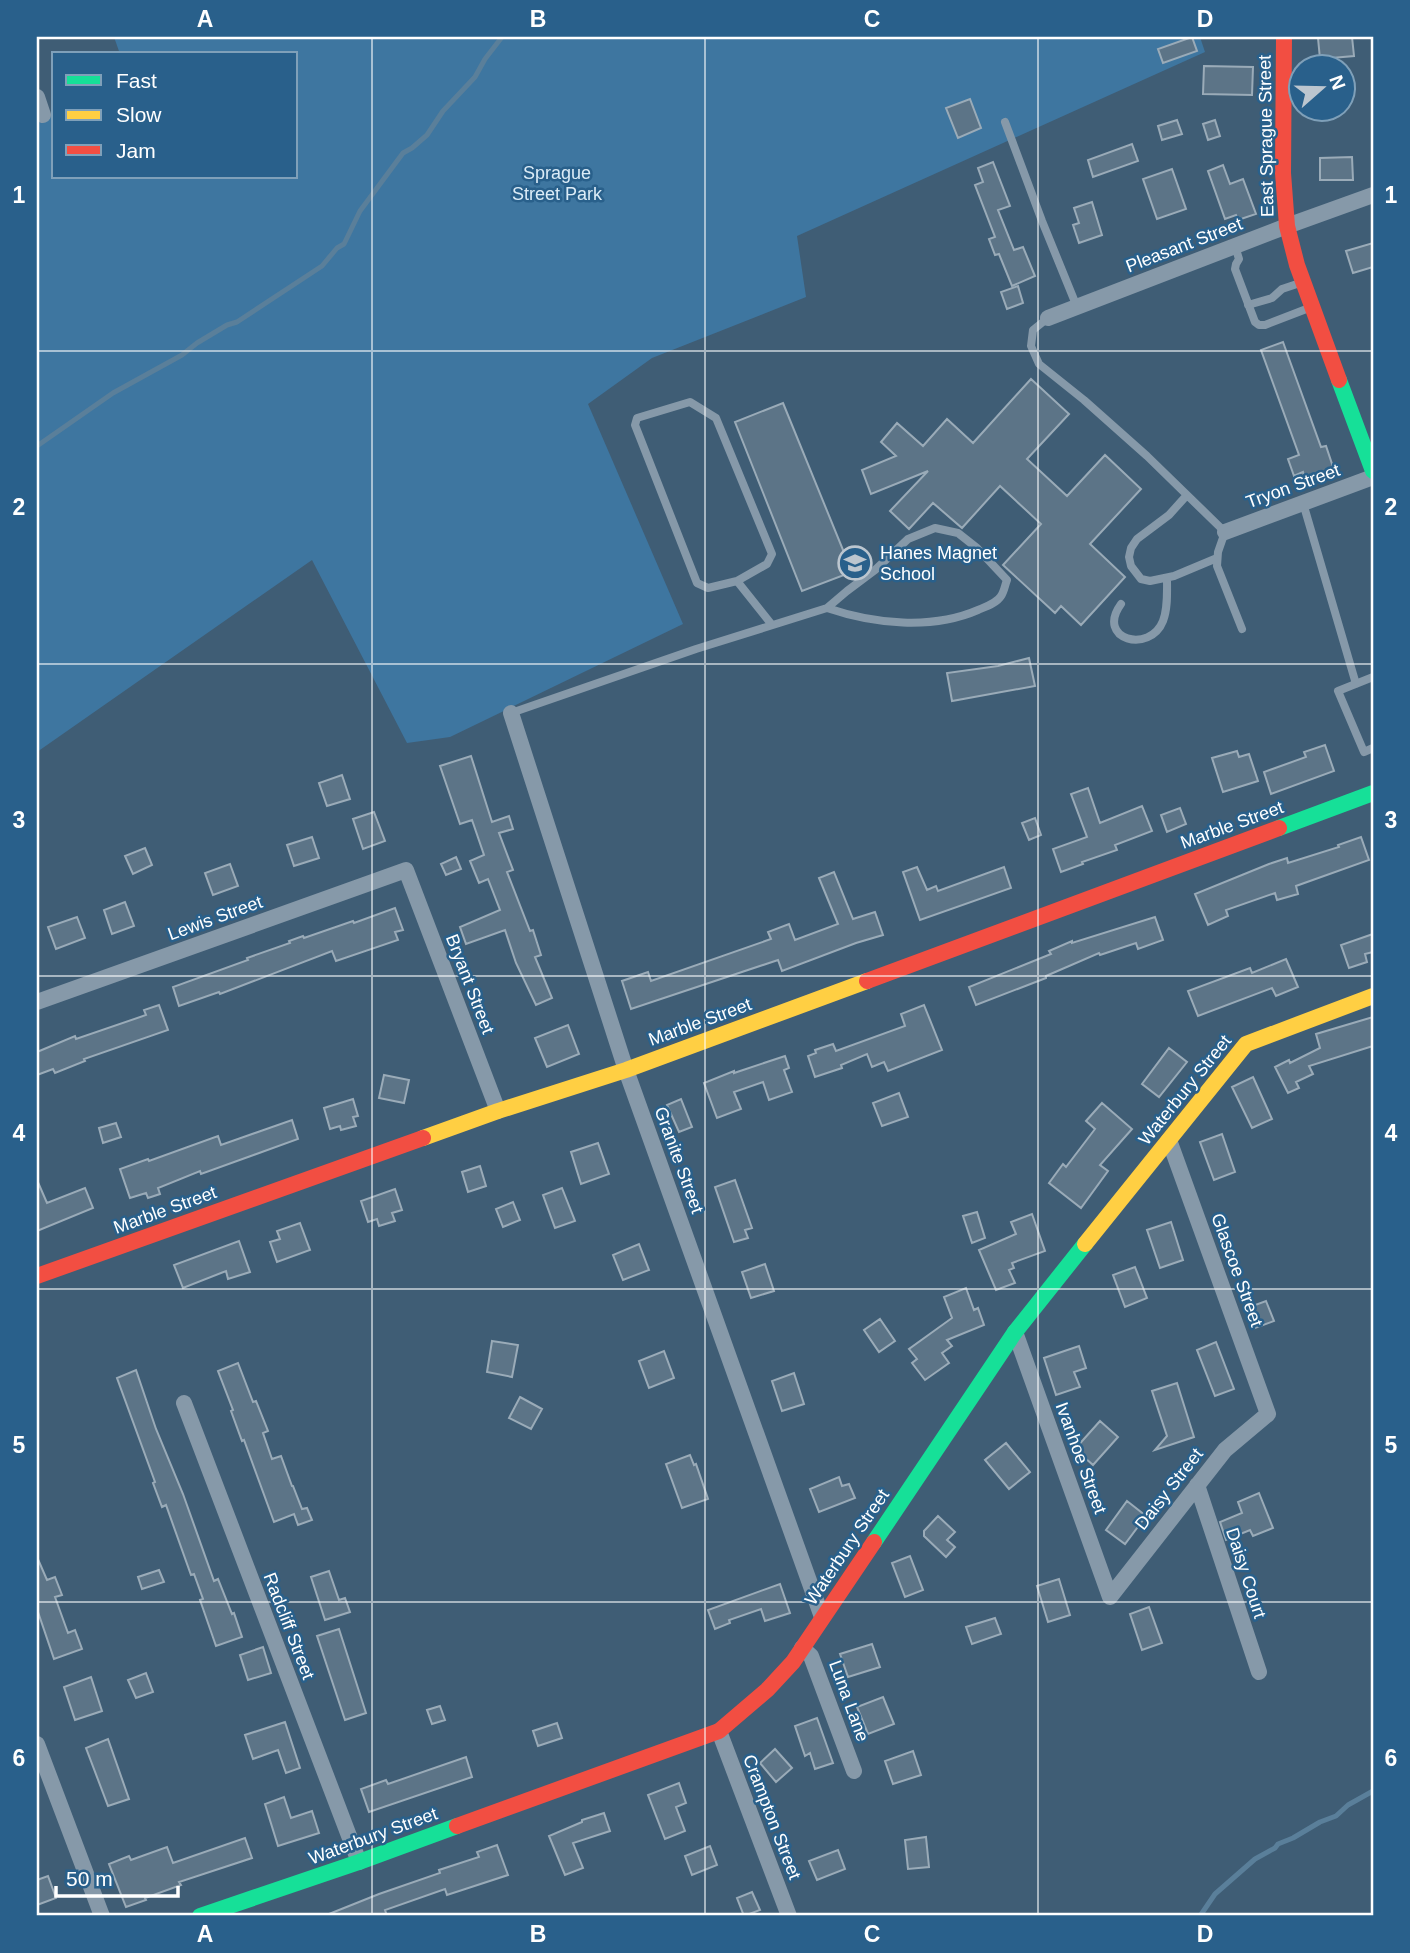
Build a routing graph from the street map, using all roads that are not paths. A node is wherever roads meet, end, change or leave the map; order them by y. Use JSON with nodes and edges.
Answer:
{"nodes":[{"id":1,"x":1284,"y":37,"type":"edge"},
{"id":2,"x":37,"y":97,"type":"edge"},
{"id":3,"x":43,"y":115,"type":"dead end"},
{"id":4,"x":1005,"y":122,"type":"dead end"},
{"id":5,"x":1373,"y":195,"type":"edge"},
{"id":6,"x":1287,"y":226,"type":"junction"},
{"id":7,"x":1235,"y":246,"type":"junction"},
{"id":8,"x":1303,"y":282,"type":"junction"},
{"id":9,"x":1248,"y":305,"type":"junction"},
{"id":10,"x":1077,"y":307,"type":"junction"},
{"id":11,"x":1312,"y":307,"type":"junction"},
{"id":12,"x":1048,"y":318,"type":"joint"},
{"id":13,"x":1373,"y":471,"type":"edge"},
{"id":14,"x":1373,"y":477,"type":"edge"},
{"id":15,"x":1187,"y":495,"type":"junction"},
{"id":16,"x":1303,"y":503,"type":"junction"},
{"id":17,"x":1225,"y":532,"type":"junction"},
{"id":18,"x":1217,"y":558,"type":"junction"},
{"id":19,"x":1167,"y":578,"type":"junction"},
{"id":20,"x":737,"y":581,"type":"junction"},
{"id":21,"x":1121,"y":604,"type":"dead end"},
{"id":22,"x":827,"y":608,"type":"junction"},
{"id":23,"x":772,"y":625,"type":"junction"},
{"id":24,"x":1242,"y":629,"type":"dead end"},
{"id":25,"x":1373,"y":677,"type":"edge"},
{"id":26,"x":1356,"y":684,"type":"junction"},
{"id":27,"x":511,"y":713,"type":"joint"},
{"id":28,"x":1373,"y":748,"type":"edge"},
{"id":29,"x":1373,"y":793,"type":"edge"},
{"id":30,"x":406,"y":870,"type":"joint"},
{"id":31,"x":1373,"y":996,"type":"edge"},
{"id":32,"x":37,"y":1002,"type":"edge"},
{"id":33,"x":626,"y":1070,"type":"junction"},
{"id":34,"x":498,"y":1111,"type":"junction"},
{"id":35,"x":1169,"y":1140,"type":"junction"},
{"id":36,"x":37,"y":1276,"type":"edge"},
{"id":37,"x":1015,"y":1332,"type":"junction"},
{"id":38,"x":184,"y":1403,"type":"dead end"},
{"id":39,"x":1268,"y":1414,"type":"joint"},
{"id":40,"x":1197,"y":1485,"type":"junction"},
{"id":41,"x":1110,"y":1597,"type":"joint"},
{"id":42,"x":822,"y":1616,"type":"junction"},
{"id":43,"x":802,"y":1648,"type":"junction"},
{"id":44,"x":1259,"y":1672,"type":"dead end"},
{"id":45,"x":719,"y":1731,"type":"junction"},
{"id":46,"x":37,"y":1744,"type":"edge"},
{"id":47,"x":854,"y":1771,"type":"dead end"},
{"id":48,"x":359,"y":1862,"type":"junction"},
{"id":49,"x":102,"y":1916,"type":"edge"},
{"id":50,"x":200,"y":1916,"type":"edge"},
{"id":51,"x":789,"y":1916,"type":"edge"}],
"edges":[{"from":1,"to":6,"type":"street","name":"East Sprague Street"},
{"from":2,"to":3,"type":"street"},
{"from":4,"to":10,"type":"lane"},
{"from":5,"to":6,"type":"street","name":"Pleasant Street"},
{"from":6,"to":7,"type":"street","name":"Pleasant Street"},
{"from":6,"to":8,"type":"street","name":"East Sprague Street"},
{"from":7,"to":9,"type":"lane"},
{"from":7,"to":10,"type":"street","name":"Pleasant Street"},
{"from":8,"to":9,"type":"lane"},
{"from":8,"to":11,"type":"street","name":"East Sprague Street"},
{"from":9,"to":11,"type":"lane"},
{"from":10,"to":12,"type":"street","name":"Pleasant Street"},
{"from":11,"to":13,"type":"street","name":"East Sprague Street"},
{"from":12,"to":15,"type":"lane"},
{"from":14,"to":16,"type":"street","name":"Tryon Street"},
{"from":15,"to":17,"type":"lane"},
{"from":15,"to":19,"type":"lane"},
{"from":16,"to":17,"type":"street","name":"Tryon Street"},
{"from":16,"to":26,"type":"lane"},
{"from":17,"to":18,"type":"lane"},
{"from":18,"to":19,"type":"lane"},
{"from":18,"to":24,"type":"lane"},
{"from":19,"to":21,"type":"lane"},
{"from":20,"to":20,"type":"lane"},
{"from":20,"to":23,"type":"lane"},
{"from":22,"to":22,"type":"lane"},
{"from":22,"to":23,"type":"lane"},
{"from":23,"to":27,"type":"lane"},
{"from":25,"to":26,"type":"lane"},
{"from":26,"to":28,"type":"lane"},
{"from":27,"to":33,"type":"street","name":"Granite Street"},
{"from":29,"to":33,"type":"street","name":"Marble Street"},
{"from":30,"to":32,"type":"street","name":"Lewis Street"},
{"from":30,"to":34,"type":"street","name":"Bryant Street"},
{"from":31,"to":35,"type":"street","name":"Waterbury Street"},
{"from":33,"to":34,"type":"street","name":"Marble Street"},
{"from":33,"to":42,"type":"street","name":"Granite Street"},
{"from":34,"to":36,"type":"street","name":"Marble Street"},
{"from":35,"to":37,"type":"street","name":"Waterbury Street"},
{"from":35,"to":39,"type":"street","name":"Glascoe Street"},
{"from":37,"to":41,"type":"street","name":"Ivanhoe Street"},
{"from":37,"to":42,"type":"street","name":"Waterbury Street"},
{"from":38,"to":48,"type":"street","name":"Radcliff Street"},
{"from":39,"to":40,"type":"street","name":"Daisy Street"},
{"from":40,"to":41,"type":"street","name":"Daisy Street"},
{"from":40,"to":44,"type":"street","name":"Daisy Court"},
{"from":42,"to":43,"type":"street","name":"Waterbury Street"},
{"from":43,"to":45,"type":"street","name":"Waterbury Street"},
{"from":43,"to":47,"type":"street","name":"Luna Lane"},
{"from":45,"to":48,"type":"street","name":"Waterbury Street"},
{"from":45,"to":51,"type":"street","name":"Crampton Street"},
{"from":46,"to":49,"type":"street"},
{"from":48,"to":50,"type":"street","name":"Waterbury Street"}]}
